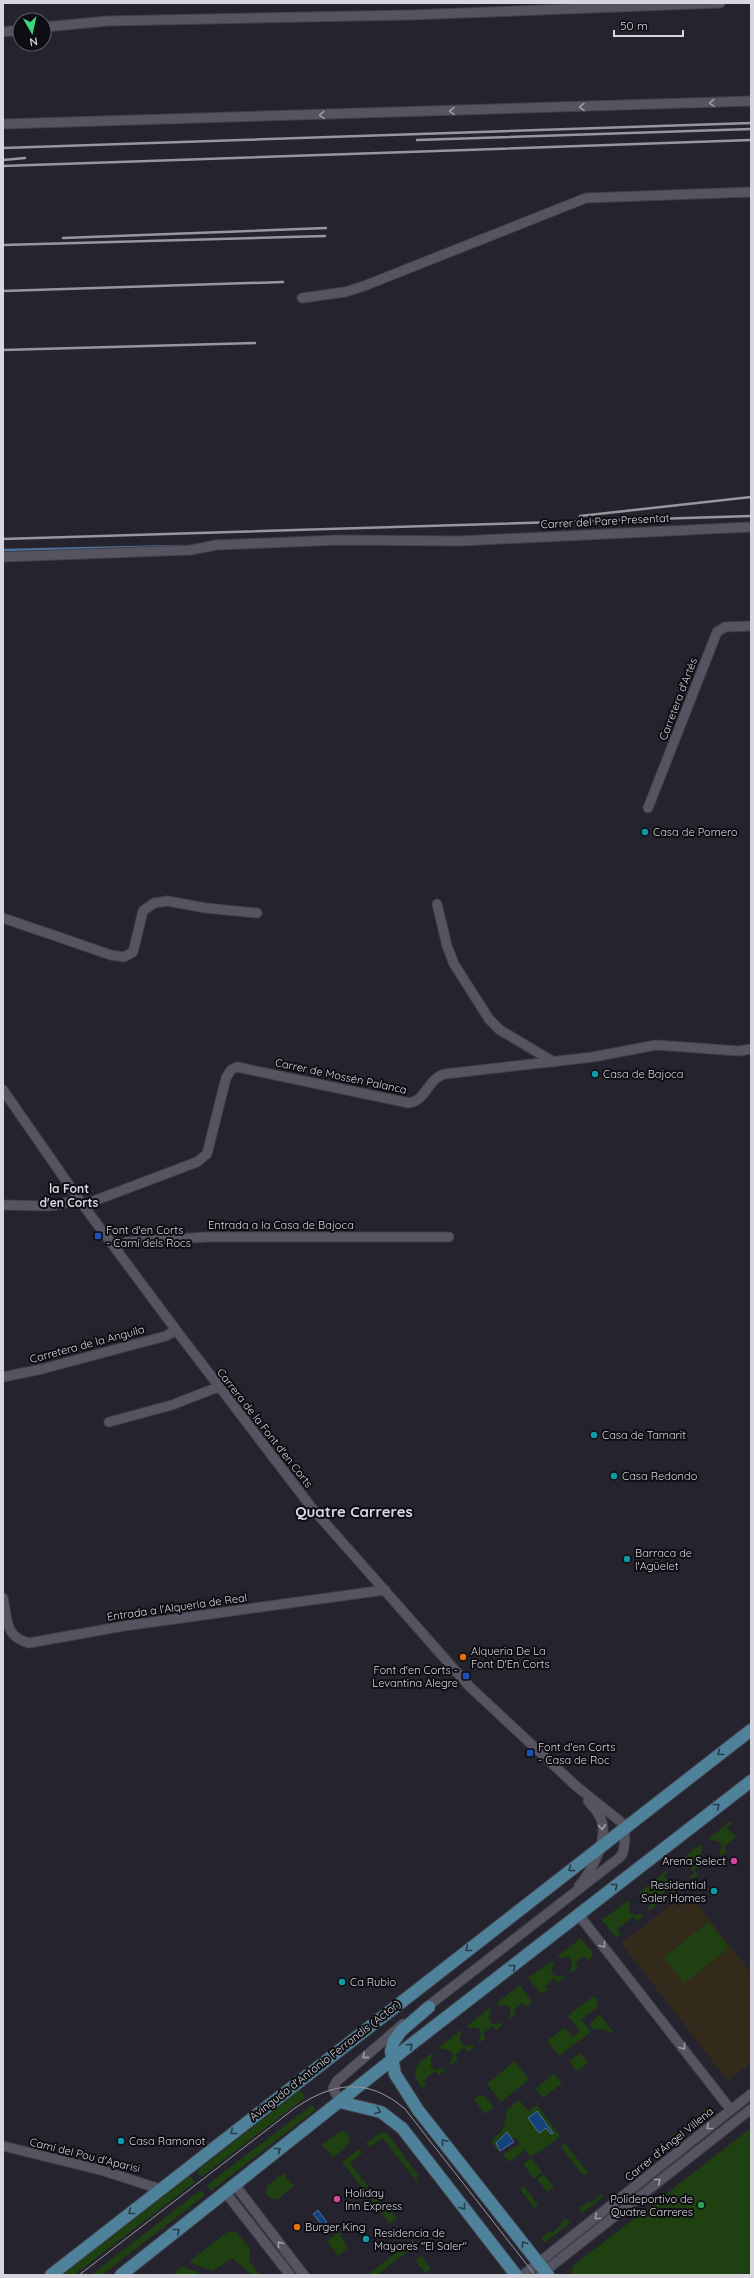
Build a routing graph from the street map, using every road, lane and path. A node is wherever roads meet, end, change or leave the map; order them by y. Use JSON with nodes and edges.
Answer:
{"nodes":[{"id":1,"x":720,"y":3,"type":"edge"},
{"id":2,"x":52,"y":26,"type":"edge"},
{"id":3,"x":751,"y":101,"type":"edge"},
{"id":4,"x":3,"y":124,"type":"edge"},
{"id":5,"x":751,"y":192,"type":"edge"},
{"id":6,"x":302,"y":298,"type":"dead end"},
{"id":7,"x":751,"y":527,"type":"edge"},
{"id":8,"x":3,"y":557,"type":"edge"},
{"id":9,"x":751,"y":626,"type":"edge"},
{"id":10,"x":648,"y":808,"type":"dead end"},
{"id":11,"x":437,"y":904,"type":"dead end"},
{"id":12,"x":257,"y":913,"type":"dead end"},
{"id":13,"x":3,"y":918,"type":"edge"},
{"id":14,"x":751,"y":1049,"type":"edge"},
{"id":15,"x":554,"y":1062,"type":"junction"},
{"id":16,"x":3,"y":1090,"type":"edge"},
{"id":17,"x":81,"y":1202,"type":"junction"},
{"id":18,"x":3,"y":1206,"type":"edge"},
{"id":19,"x":449,"y":1237,"type":"dead end"},
{"id":20,"x":116,"y":1248,"type":"junction"},
{"id":21,"x":176,"y":1330,"type":"junction"},
{"id":22,"x":3,"y":1377,"type":"edge"},
{"id":23,"x":218,"y":1387,"type":"junction"},
{"id":24,"x":109,"y":1422,"type":"dead end"},
{"id":25,"x":386,"y":1590,"type":"junction"},
{"id":26,"x":3,"y":1598,"type":"edge"},
{"id":27,"x":751,"y":1730,"type":"edge"},
{"id":28,"x":751,"y":1781,"type":"edge"},
{"id":29,"x":576,"y":1786,"type":"junction"},
{"id":30,"x":624,"y":1828,"type":"junction"},
{"id":31,"x":600,"y":1848,"type":"junction"},
{"id":32,"x":566,"y":1900,"type":"junction"},
{"id":33,"x":578,"y":1914,"type":"junction"},
{"id":34,"x":429,"y":2007,"type":"junction"},
{"id":35,"x":392,"y":2061,"type":"junction"},
{"id":36,"x":751,"y":2094,"type":"edge"},
{"id":37,"x":340,"y":2102,"type":"junction"},
{"id":38,"x":731,"y":2110,"type":"junction"},
{"id":39,"x":751,"y":2110,"type":"edge"},
{"id":40,"x":3,"y":2146,"type":"edge"},
{"id":41,"x":160,"y":2189,"type":"junction"},
{"id":42,"x":231,"y":2189,"type":"junction"},
{"id":43,"x":543,"y":2271,"type":"edge"},
{"id":44,"x":522,"y":2274,"type":"edge"},
{"id":45,"x":51,"y":2275,"type":"edge"},
{"id":46,"x":121,"y":2275,"type":"edge"},
{"id":47,"x":290,"y":2275,"type":"edge"},
{"id":48,"x":304,"y":2275,"type":"edge"}],
"edges":[{"from":1,"to":2,"type":"street"},
{"from":3,"to":4,"type":"street","one_way":true},
{"from":5,"to":6,"type":"street"},
{"from":7,"to":8,"type":"street","name":"Carrer del Pare Presentat"},
{"from":9,"to":10,"type":"street","name":"Carretera d'Artés"},
{"from":11,"to":15,"type":"street"},
{"from":12,"to":13,"type":"street"},
{"from":14,"to":15,"type":"street","name":"Carrer de Mossén Palanca"},
{"from":15,"to":17,"type":"street","name":"Carrer de Mossén Palanca"},
{"from":16,"to":17,"type":"street","name":"Carrera de la Font d'en Corts"},
{"from":17,"to":18,"type":"street"},
{"from":17,"to":20,"type":"street","name":"Carrera de la Font d'en Corts"},
{"from":19,"to":20,"type":"street","name":"Entrada a la Casa de Bajoca"},
{"from":20,"to":21,"type":"street","name":"Carrera de la Font d'en Corts"},
{"from":21,"to":22,"type":"street","name":"Carretera de la Anguila"},
{"from":21,"to":23,"type":"street","name":"Carrera de la Font d'en Corts"},
{"from":23,"to":24,"type":"street"},
{"from":23,"to":25,"type":"street","name":"Carrera de la Font d'en Corts"},
{"from":25,"to":26,"type":"street","name":"Entrada a l'Alqueria de Real"},
{"from":25,"to":29,"type":"street","name":"Carrera de la Font d'en Corts"},
{"from":27,"to":30,"type":"main road","name":"Avinguda d'Antonio Ferrandis (Actor)","one_way":true},
{"from":33,"to":28,"type":"main road","one_way":true},
{"from":29,"to":30,"type":"street"},
{"from":29,"to":31,"type":"street","one_way":true},
{"from":30,"to":31,"type":"main road","name":"Avinguda d'Antonio Ferrandis (Actor)"},
{"from":30,"to":32,"type":"street","name":"Avinguda d'Antonio Ferrandis (Actor)"},
{"from":31,"to":32,"type":"street","name":"Avinguda d'Antonio Ferrandis (Actor)"},
{"from":31,"to":41,"type":"main road","name":"Avinguda d'Antonio Ferrandis (Actor)","one_way":true},
{"from":32,"to":34,"type":"street","name":"Avinguda d'Antonio Ferrandis (Actor)"},
{"from":35,"to":33,"type":"main road","one_way":true},
{"from":33,"to":38,"type":"street","one_way":true},
{"from":34,"to":35,"type":"main road","name":"Avinguda d'Antonio Ferrandis (Actor)"},
{"from":34,"to":37,"type":"street","name":"Avinguda d'Antonio Ferrandis (Actor)","one_way":true},
{"from":35,"to":37,"type":"main road"},
{"from":43,"to":35,"type":"main road","one_way":true},
{"from":36,"to":38,"type":"street","name":"Carrer d'Ángel Villena"},
{"from":42,"to":37,"type":"main road","one_way":true},
{"from":37,"to":44,"type":"main road","one_way":true},
{"from":38,"to":43,"type":"street","name":"Carrer d'Ángel Villena","one_way":true},
{"from":43,"to":39,"type":"street","name":"Carrer d'Ángel Villena","one_way":true},
{"from":40,"to":41,"type":"street","name":"Camí del Pou d'Aparisi"},
{"from":41,"to":45,"type":"main road","name":"Avinguda d'Antonio Ferrandis (Actor)","one_way":true},
{"from":46,"to":42,"type":"main road","one_way":true},
{"from":42,"to":47,"type":"street"},
{"from":48,"to":42,"type":"street","one_way":true},
{"from":43,"to":44,"type":"street","name":"Carrer d'Ángel Villena"}]}
